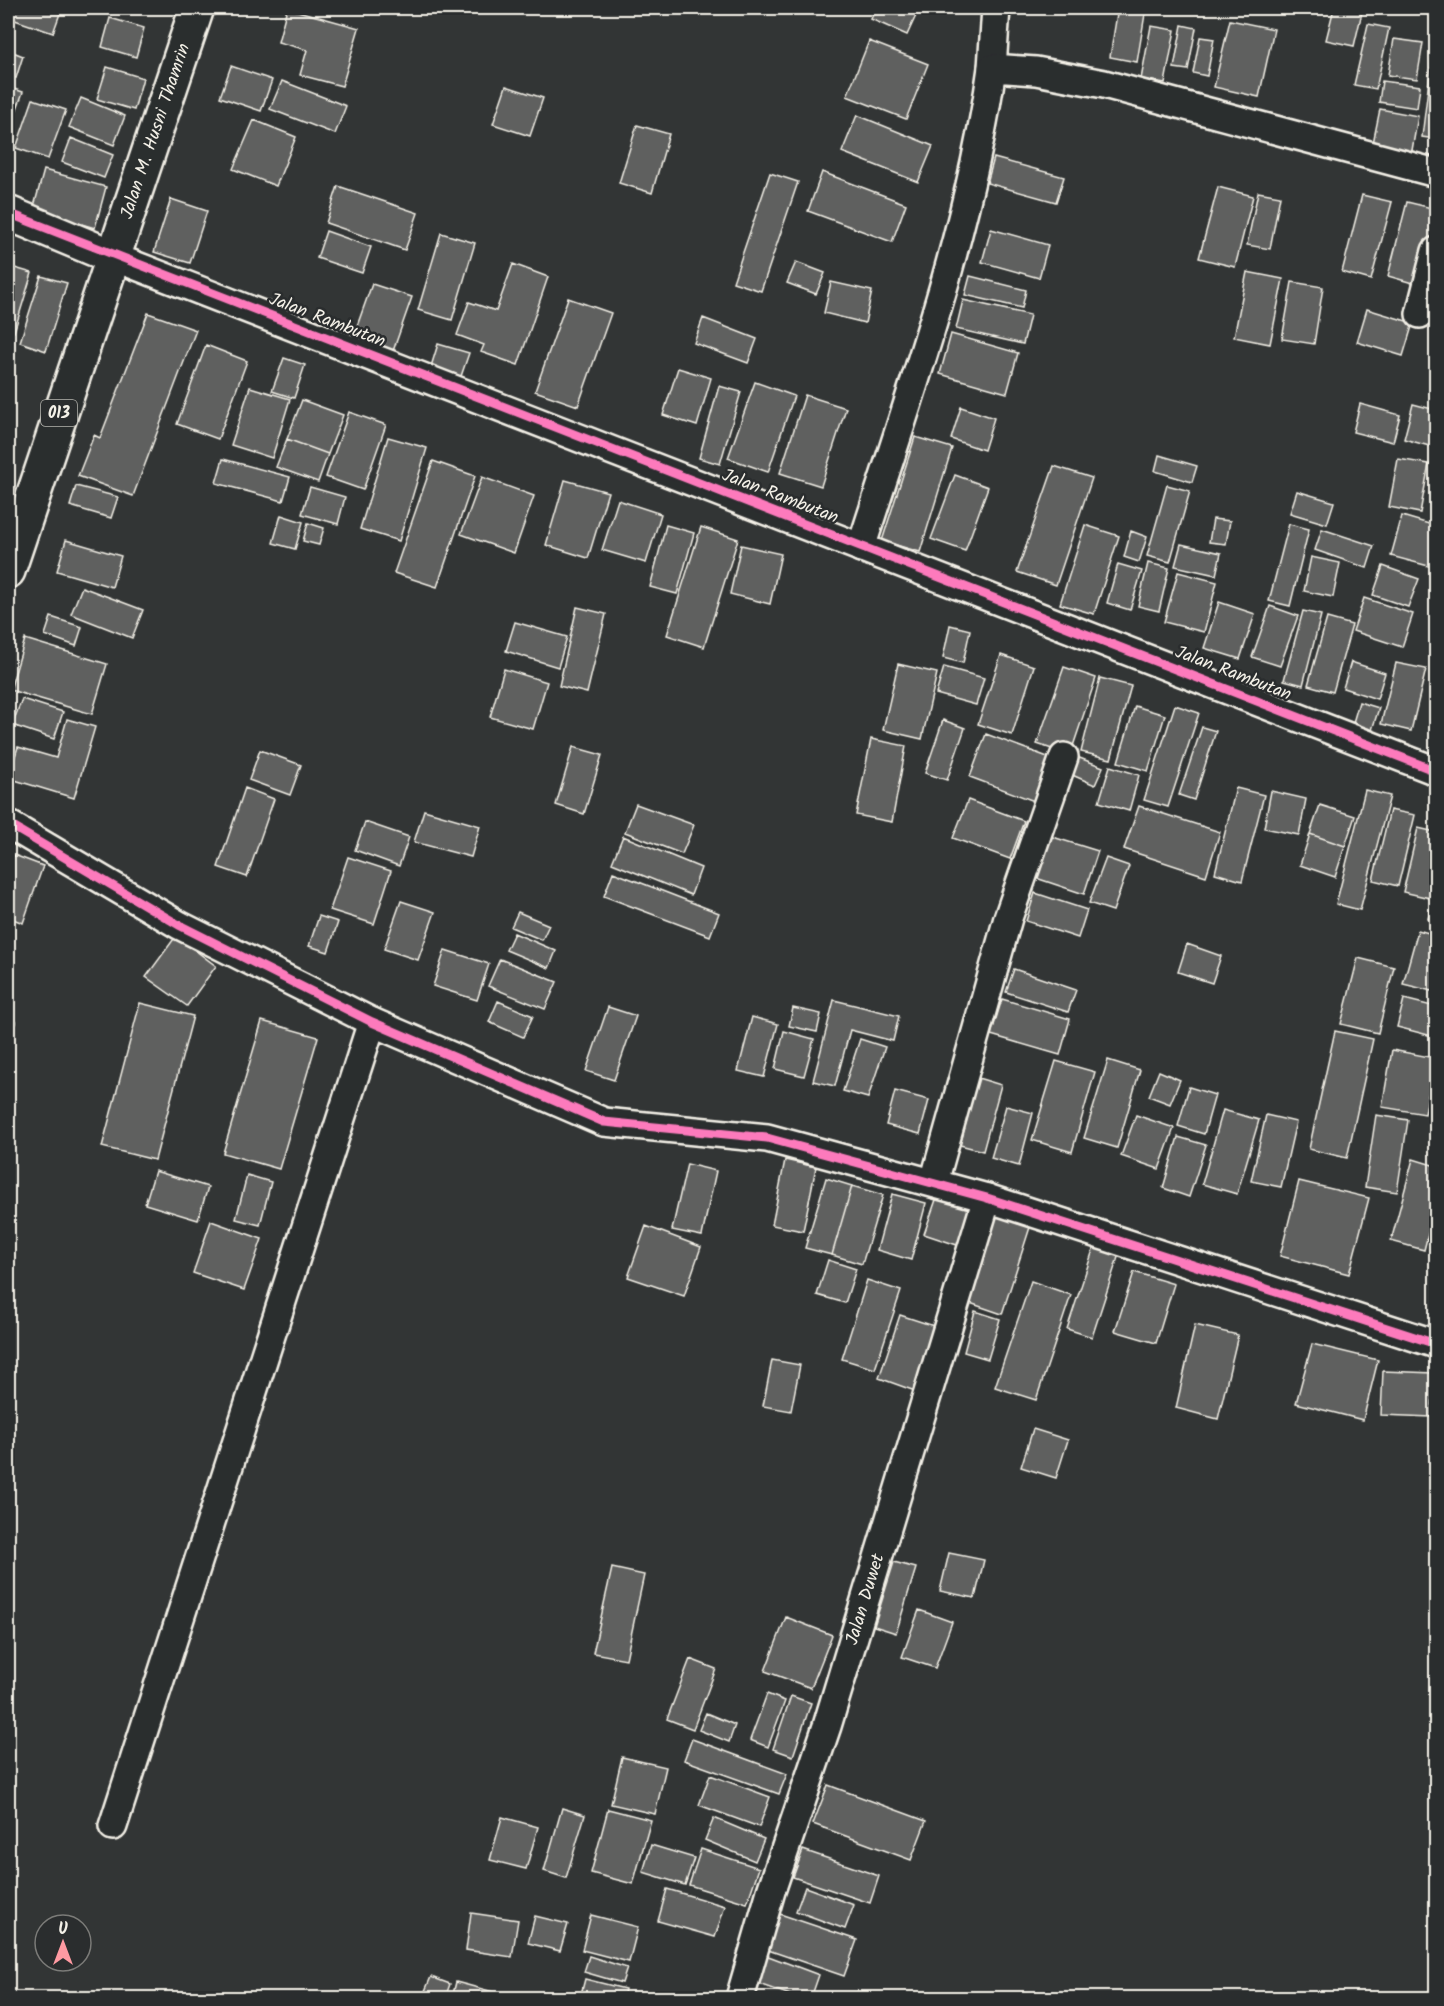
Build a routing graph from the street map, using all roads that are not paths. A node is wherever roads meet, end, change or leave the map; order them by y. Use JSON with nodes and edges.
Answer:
{"nodes":[{"id":1,"x":197,"y":8,"type":"edge"},
{"id":2,"x":996,"y":8,"type":"edge"},
{"id":3,"x":992,"y":68,"type":"junction"},
{"id":4,"x":1437,"y":173,"type":"edge"},
{"id":5,"x":8,"y":213,"type":"edge"},
{"id":6,"x":1437,"y":250,"type":"edge"},
{"id":7,"x":111,"y":256,"type":"junction"},
{"id":8,"x":1419,"y":314,"type":"dead end"},
{"id":9,"x":850,"y":543,"type":"junction"},
{"id":10,"x":8,"y":571,"type":"edge"},
{"id":11,"x":1064,"y":757,"type":"dead end"},
{"id":12,"x":1437,"y":771,"type":"edge"},
{"id":13,"x":8,"y":824,"type":"edge"},
{"id":14,"x":372,"y":1022,"type":"junction"},
{"id":15,"x":934,"y":1182,"type":"junction"},
{"id":16,"x":987,"y":1198,"type":"junction"},
{"id":17,"x":1437,"y":1344,"type":"edge"},
{"id":18,"x":113,"y":1826,"type":"dead end"},
{"id":19,"x":740,"y":1998,"type":"edge"}],
"edges":[{"from":1,"to":7,"type":"main road","name":"Jalan M. Husni Thamrin","number":"013"},
{"from":2,"to":3,"type":"street"},
{"from":3,"to":4,"type":"street"},
{"from":3,"to":9,"type":"street"},
{"from":5,"to":7,"type":"main road"},
{"from":6,"to":8,"type":"street"},
{"from":7,"to":9,"type":"street","name":"Jalan Rambutan"},
{"from":7,"to":10,"type":"main road","number":"013"},
{"from":9,"to":12,"type":"street","name":"Jalan Rambutan"},
{"from":11,"to":15,"type":"street"},
{"from":13,"to":14,"type":"street"},
{"from":14,"to":15,"type":"street"},
{"from":14,"to":18,"type":"street"},
{"from":15,"to":16,"type":"street"},
{"from":16,"to":17,"type":"street"},
{"from":16,"to":19,"type":"street","name":"Jalan Duwet"}]}
